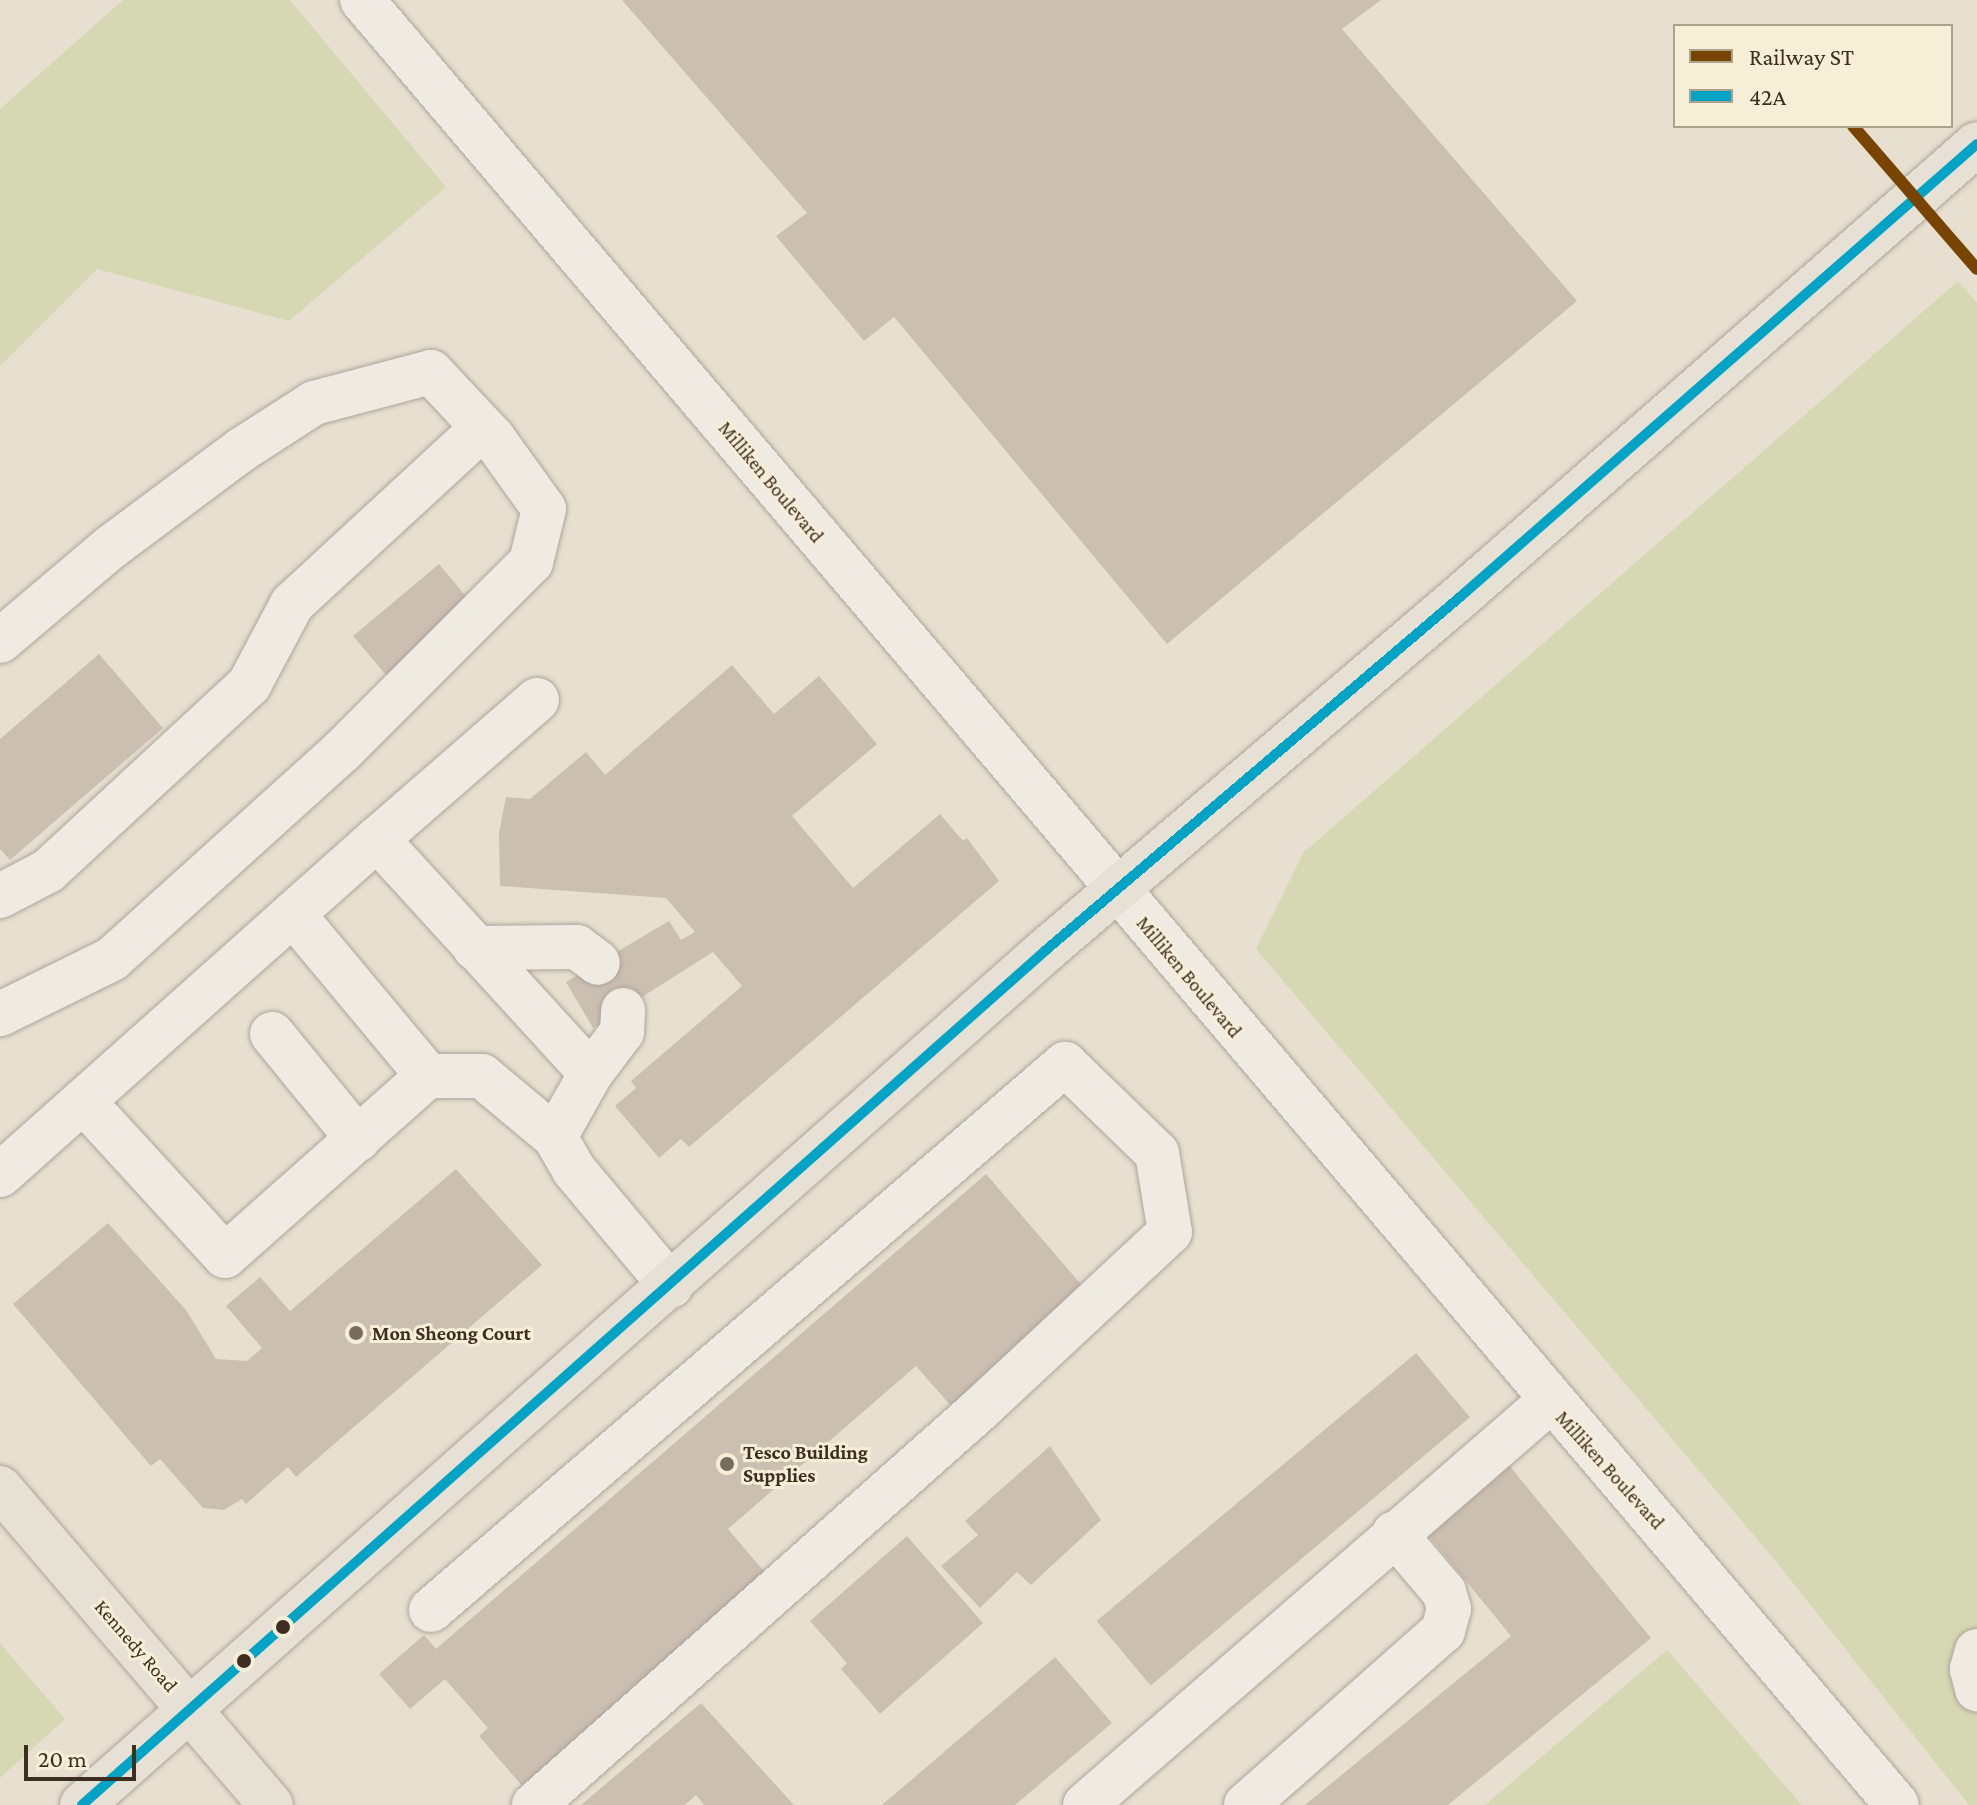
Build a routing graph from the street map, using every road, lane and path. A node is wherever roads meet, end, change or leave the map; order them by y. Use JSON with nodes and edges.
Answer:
{"nodes":[{"id":1,"x":362,"y":0,"type":"edge"},
{"id":2,"x":1977,"y":144,"type":"edge"},
{"id":3,"x":483,"y":428,"type":"junction"},
{"id":4,"x":0,"y":641,"type":"edge"},
{"id":5,"x":537,"y":700,"type":"dead end"},
{"id":6,"x":377,"y":839,"type":"junction"},
{"id":7,"x":1118,"y":891,"type":"junction"},
{"id":8,"x":0,"y":896,"type":"edge"},
{"id":9,"x":293,"y":914,"type":"junction"},
{"id":10,"x":475,"y":948,"type":"junction"},
{"id":11,"x":598,"y":963,"type":"dead end"},
{"id":12,"x":623,"y":1010,"type":"dead end"},
{"id":13,"x":0,"y":1014,"type":"edge"},
{"id":14,"x":272,"y":1034,"type":"dead end"},
{"id":15,"x":591,"y":1073,"type":"junction"},
{"id":16,"x":428,"y":1076,"type":"junction"},
{"id":17,"x":83,"y":1101,"type":"junction"},
{"id":18,"x":555,"y":1137,"type":"junction"},
{"id":19,"x":358,"y":1139,"type":"junction"},
{"id":20,"x":0,"y":1175,"type":"edge"},
{"id":21,"x":671,"y":1286,"type":"junction"},
{"id":22,"x":1549,"y":1402,"type":"junction"},
{"id":23,"x":0,"y":1488,"type":"edge"},
{"id":24,"x":1394,"y":1533,"type":"junction"},
{"id":25,"x":431,"y":1610,"type":"dead end"},
{"id":26,"x":1977,"y":1651,"type":"edge"},
{"id":27,"x":1977,"y":1689,"type":"edge"},
{"id":28,"x":190,"y":1709,"type":"junction"},
{"id":29,"x":82,"y":1805,"type":"edge"},
{"id":30,"x":271,"y":1805,"type":"edge"},
{"id":31,"x":534,"y":1805,"type":"edge"},
{"id":32,"x":1085,"y":1805,"type":"edge"},
{"id":33,"x":1246,"y":1805,"type":"edge"},
{"id":34,"x":1897,"y":1805,"type":"edge"}],
"edges":[{"from":1,"to":7,"type":"street","name":"Milliken Boulevard"},
{"from":2,"to":7,"type":"main road"},
{"from":3,"to":4,"type":"street"},
{"from":3,"to":8,"type":"street"},
{"from":3,"to":13,"type":"street"},
{"from":5,"to":6,"type":"street"},
{"from":6,"to":9,"type":"street"},
{"from":6,"to":10,"type":"street"},
{"from":7,"to":21,"type":"main road"},
{"from":7,"to":22,"type":"street","name":"Milliken Boulevard"},
{"from":9,"to":16,"type":"street"},
{"from":9,"to":17,"type":"street"},
{"from":10,"to":11,"type":"street"},
{"from":10,"to":15,"type":"street"},
{"from":12,"to":15,"type":"street"},
{"from":14,"to":19,"type":"street"},
{"from":15,"to":18,"type":"street"},
{"from":16,"to":18,"type":"street"},
{"from":16,"to":19,"type":"street"},
{"from":17,"to":19,"type":"street"},
{"from":17,"to":20,"type":"street"},
{"from":18,"to":21,"type":"street"},
{"from":21,"to":28,"type":"main road"},
{"from":22,"to":24,"type":"street"},
{"from":22,"to":34,"type":"street","name":"Milliken Boulevard"},
{"from":23,"to":28,"type":"main road","name":"Kennedy Road"},
{"from":24,"to":32,"type":"street"},
{"from":24,"to":33,"type":"street"},
{"from":25,"to":31,"type":"street"},
{"from":26,"to":27,"type":"street"},
{"from":28,"to":29,"type":"main road"},
{"from":28,"to":30,"type":"main road","name":"Kennedy Road"}]}
